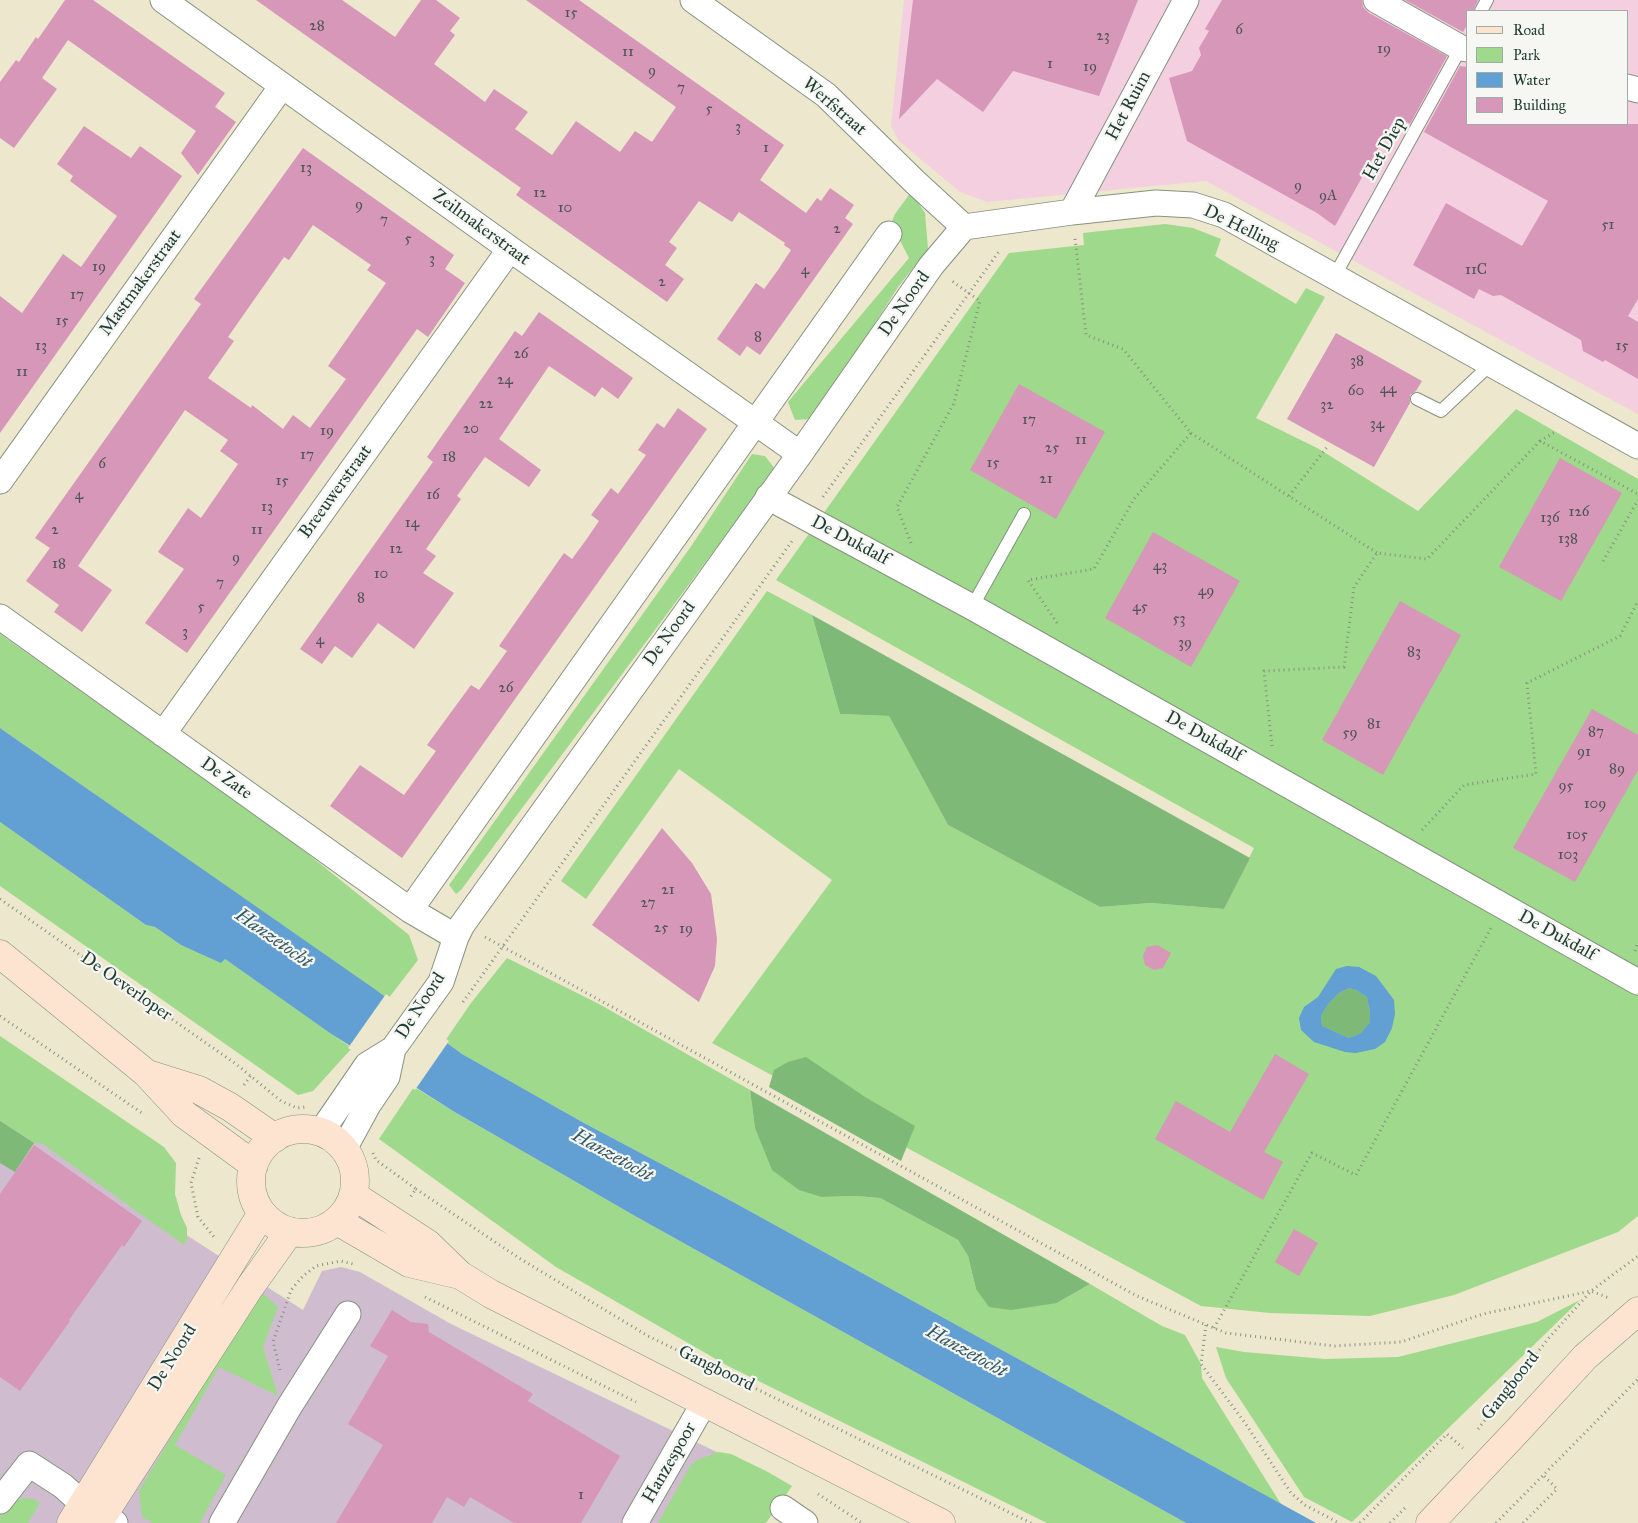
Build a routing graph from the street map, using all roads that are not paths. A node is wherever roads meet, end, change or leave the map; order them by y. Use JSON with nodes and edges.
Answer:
{"nodes":[{"id":1,"x":163,"y":0,"type":"edge"},
{"id":2,"x":693,"y":0,"type":"edge"},
{"id":3,"x":1186,"y":0,"type":"edge"},
{"id":4,"x":1376,"y":0,"type":"edge"},
{"id":5,"x":1465,"y":44,"type":"edge"},
{"id":6,"x":282,"y":86,"type":"junction"},
{"id":7,"x":1072,"y":212,"type":"junction"},
{"id":8,"x":964,"y":227,"type":"junction"},
{"id":9,"x":889,"y":234,"type":"dead end"},
{"id":10,"x":510,"y":250,"type":"junction"},
{"id":11,"x":1334,"y":277,"type":"junction"},
{"id":12,"x":1491,"y":364,"type":"junction"},
{"id":13,"x":1417,"y":398,"type":"dead end"},
{"id":14,"x":755,"y":421,"type":"junction"},
{"id":15,"x":1638,"y":446,"type":"edge"},
{"id":16,"x":800,"y":454,"type":"junction"},
{"id":17,"x":0,"y":481,"type":"edge"},
{"id":18,"x":768,"y":497,"type":"junction"},
{"id":19,"x":1024,"y":514,"type":"dead end"},
{"id":20,"x":972,"y":607,"type":"junction"},
{"id":21,"x":0,"y":617,"type":"edge"},
{"id":22,"x":163,"y":734,"type":"junction"},
{"id":23,"x":410,"y":910,"type":"junction"},
{"id":24,"x":459,"y":931,"type":"junction"},
{"id":25,"x":0,"y":954,"type":"edge"},
{"id":26,"x":1638,"y":982,"type":"edge"},
{"id":27,"x":393,"y":1049,"type":"junction"},
{"id":28,"x":146,"y":1073,"type":"junction"},
{"id":29,"x":320,"y":1132,"type":"junction"},
{"id":30,"x":275,"y":1138,"type":"junction"},
{"id":31,"x":344,"y":1149,"type":"junction"},
{"id":32,"x":254,"y":1165,"type":"junction"},
{"id":33,"x":353,"y":1195,"type":"junction"},
{"id":34,"x":262,"y":1213,"type":"junction"},
{"id":35,"x":337,"y":1221,"type":"junction"},
{"id":36,"x":290,"y":1232,"type":"junction"},
{"id":37,"x":460,"y":1275,"type":"junction"},
{"id":38,"x":1638,"y":1311,"type":"edge"},
{"id":39,"x":348,"y":1314,"type":"dead end"},
{"id":40,"x":704,"y":1404,"type":"junction"},
{"id":41,"x":0,"y":1500,"type":"edge"},
{"id":42,"x":783,"y":1508,"type":"dead end"},
{"id":43,"x":94,"y":1518,"type":"edge"},
{"id":44,"x":222,"y":1523,"type":"edge"},
{"id":45,"x":635,"y":1523,"type":"edge"},
{"id":46,"x":805,"y":1523,"type":"edge"},
{"id":47,"x":941,"y":1523,"type":"edge"},
{"id":48,"x":1430,"y":1523,"type":"edge"}],
"edges":[{"from":1,"to":6,"type":"street","name":"Zeilmakerstraat"},
{"from":2,"to":8,"type":"street","name":"Werfstraat"},
{"from":3,"to":7,"type":"street","name":"Het Ruim"},
{"from":4,"to":5,"type":"street"},
{"from":5,"to":11,"type":"lane","name":"Het Diep"},
{"from":6,"to":10,"type":"street","name":"Zeilmakerstraat"},
{"from":6,"to":17,"type":"street","name":"Mastmakerstraat"},
{"from":7,"to":8,"type":"street","name":"De Helling"},
{"from":7,"to":11,"type":"street","name":"De Helling"},
{"from":8,"to":16,"type":"street","name":"De Noord"},
{"from":9,"to":14,"type":"street"},
{"from":10,"to":14,"type":"street","name":"Zeilmakerstraat"},
{"from":10,"to":22,"type":"street","name":"Breeuwerstraat"},
{"from":11,"to":12,"type":"street","name":"De Helling"},
{"from":12,"to":13,"type":"lane"},
{"from":12,"to":15,"type":"street","name":"De Helling"},
{"from":14,"to":16,"type":"street","name":"Zeilmakerstraat"},
{"from":14,"to":23,"type":"street"},
{"from":16,"to":18,"type":"street","name":"De Noord"},
{"from":18,"to":20,"type":"street","name":"De Dukdalf"},
{"from":18,"to":24,"type":"street","name":"De Noord"},
{"from":19,"to":20,"type":"lane"},
{"from":20,"to":26,"type":"street","name":"De Dukdalf"},
{"from":21,"to":22,"type":"street","name":"De Zate"},
{"from":22,"to":23,"type":"street","name":"De Zate"},
{"from":23,"to":24,"type":"street","name":"De Zate"},
{"from":24,"to":27,"type":"street","name":"De Noord"},
{"from":25,"to":28,"type":"main road"},
{"from":27,"to":29,"type":"street","name":"De Noord"},
{"from":27,"to":31,"type":"street","name":"De Noord"},
{"from":28,"to":30,"type":"main road"},
{"from":28,"to":32,"type":"main road"},
{"from":29,"to":30,"type":"main road"},
{"from":29,"to":31,"type":"main road"},
{"from":30,"to":32,"type":"main road"},
{"from":31,"to":33,"type":"main road"},
{"from":32,"to":34,"type":"main road"},
{"from":33,"to":35,"type":"main road"},
{"from":33,"to":37,"type":"main road","name":"Gangboord"},
{"from":34,"to":36,"type":"main road"},
{"from":34,"to":43,"type":"main road","name":"De Noord"},
{"from":35,"to":36,"type":"main road"},
{"from":35,"to":37,"type":"main road","name":"Gangboord"},
{"from":36,"to":43,"type":"main road","name":"De Noord"},
{"from":37,"to":40,"type":"main road","name":"Gangboord"},
{"from":38,"to":48,"type":"main road","name":"Gangboord"},
{"from":39,"to":44,"type":"street"},
{"from":40,"to":45,"type":"street","name":"Hanzespoor"},
{"from":40,"to":47,"type":"main road","name":"Gangboord"},
{"from":41,"to":43,"type":"street"},
{"from":42,"to":46,"type":"street"}]}
